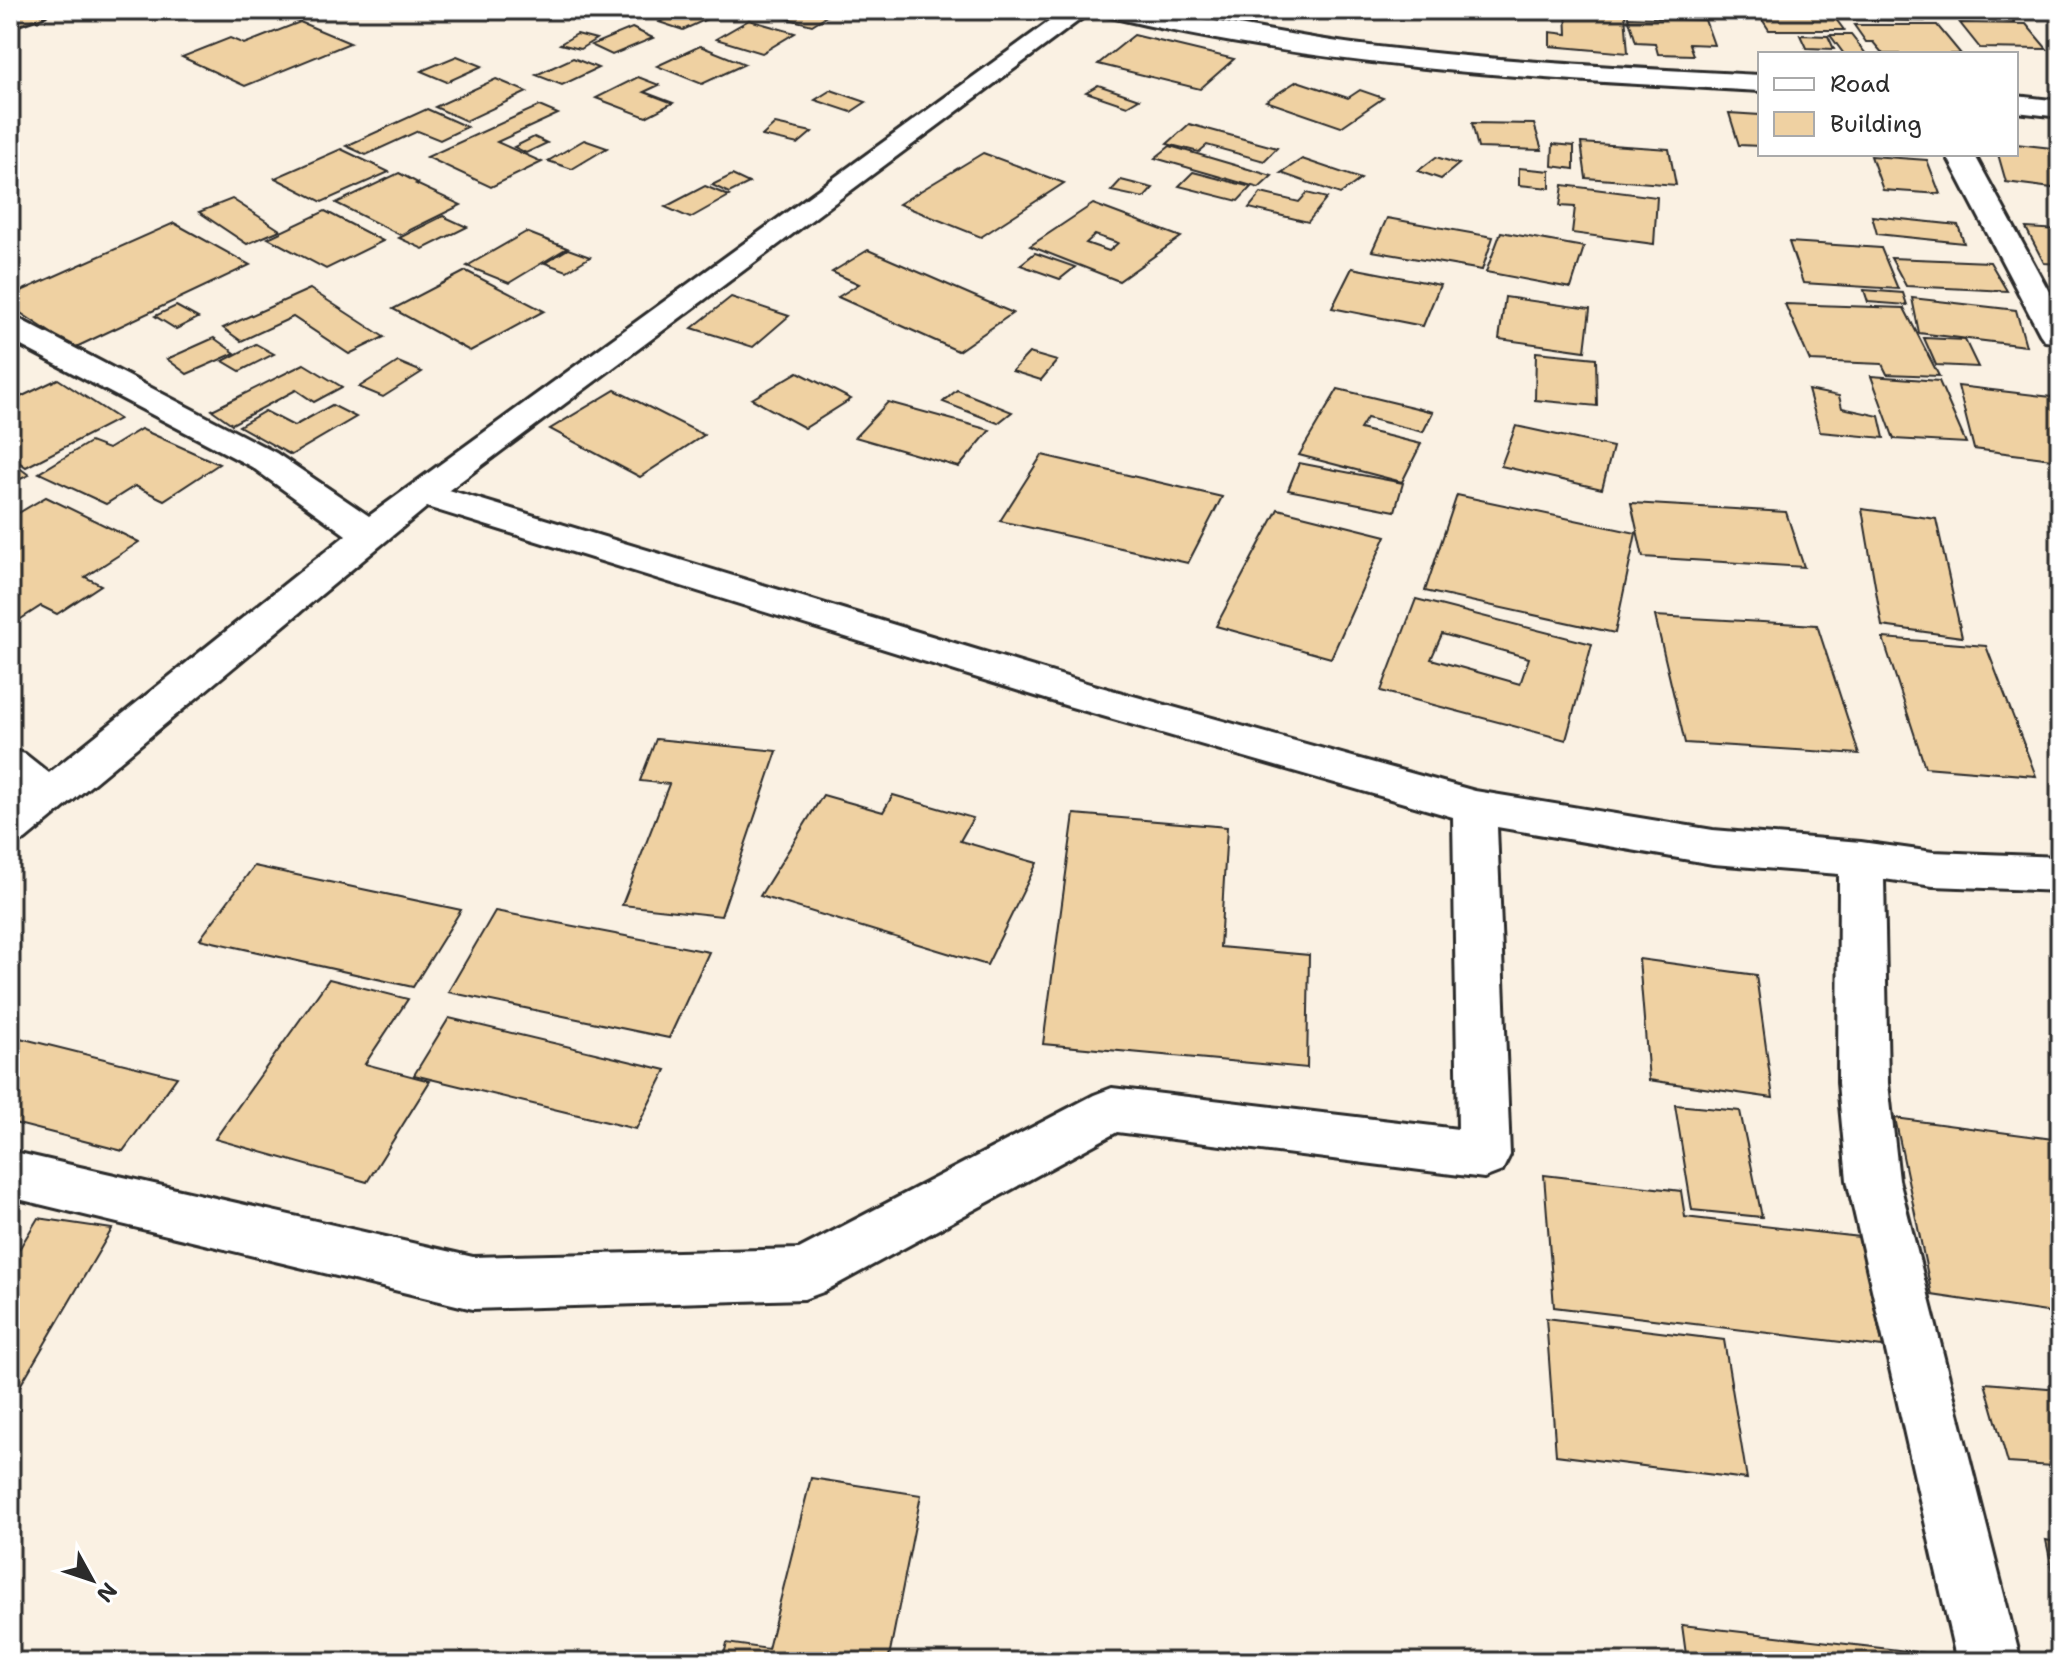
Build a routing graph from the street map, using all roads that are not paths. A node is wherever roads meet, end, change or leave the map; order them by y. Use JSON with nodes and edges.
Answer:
{"nodes":[{"id":1,"x":36,"y":10,"type":"edge"},
{"id":2,"x":1081,"y":10,"type":"edge"},
{"id":3,"x":1112,"y":10,"type":"edge"},
{"id":4,"x":10,"y":20,"type":"edge"},
{"id":5,"x":1758,"y":83,"type":"edge"},
{"id":6,"x":2018,"y":104,"type":"edge"},
{"id":7,"x":2060,"y":109,"type":"edge"},
{"id":8,"x":1961,"y":156,"type":"edge"},
{"id":9,"x":10,"y":327,"type":"edge"},
{"id":10,"x":2056,"y":334,"type":"dead end"},
{"id":11,"x":421,"y":493,"type":"junction"},
{"id":12,"x":370,"y":534,"type":"junction"},
{"id":13,"x":10,"y":765,"type":"edge"},
{"id":14,"x":50,"y":796,"type":"junction"},
{"id":15,"x":1475,"y":807,"type":"junction"},
{"id":16,"x":10,"y":828,"type":"edge"},
{"id":17,"x":1861,"y":859,"type":"junction"},
{"id":18,"x":2060,"y":874,"type":"edge"},
{"id":19,"x":10,"y":1174,"type":"edge"},
{"id":20,"x":1989,"y":1662,"type":"edge"}],
"edges":[{"from":1,"to":4,"type":"highway"},
{"from":2,"to":11,"type":"street"},
{"from":3,"to":5,"type":"street"},
{"from":6,"to":7,"type":"street"},
{"from":8,"to":10,"type":"street"},
{"from":9,"to":12,"type":"street"},
{"from":11,"to":12,"type":"street"},
{"from":11,"to":15,"type":"street"},
{"from":12,"to":14,"type":"street"},
{"from":13,"to":14,"type":"street"},
{"from":14,"to":16,"type":"street"},
{"from":15,"to":17,"type":"street"},
{"from":15,"to":19,"type":"street"},
{"from":17,"to":18,"type":"street"},
{"from":17,"to":20,"type":"street"}]}
